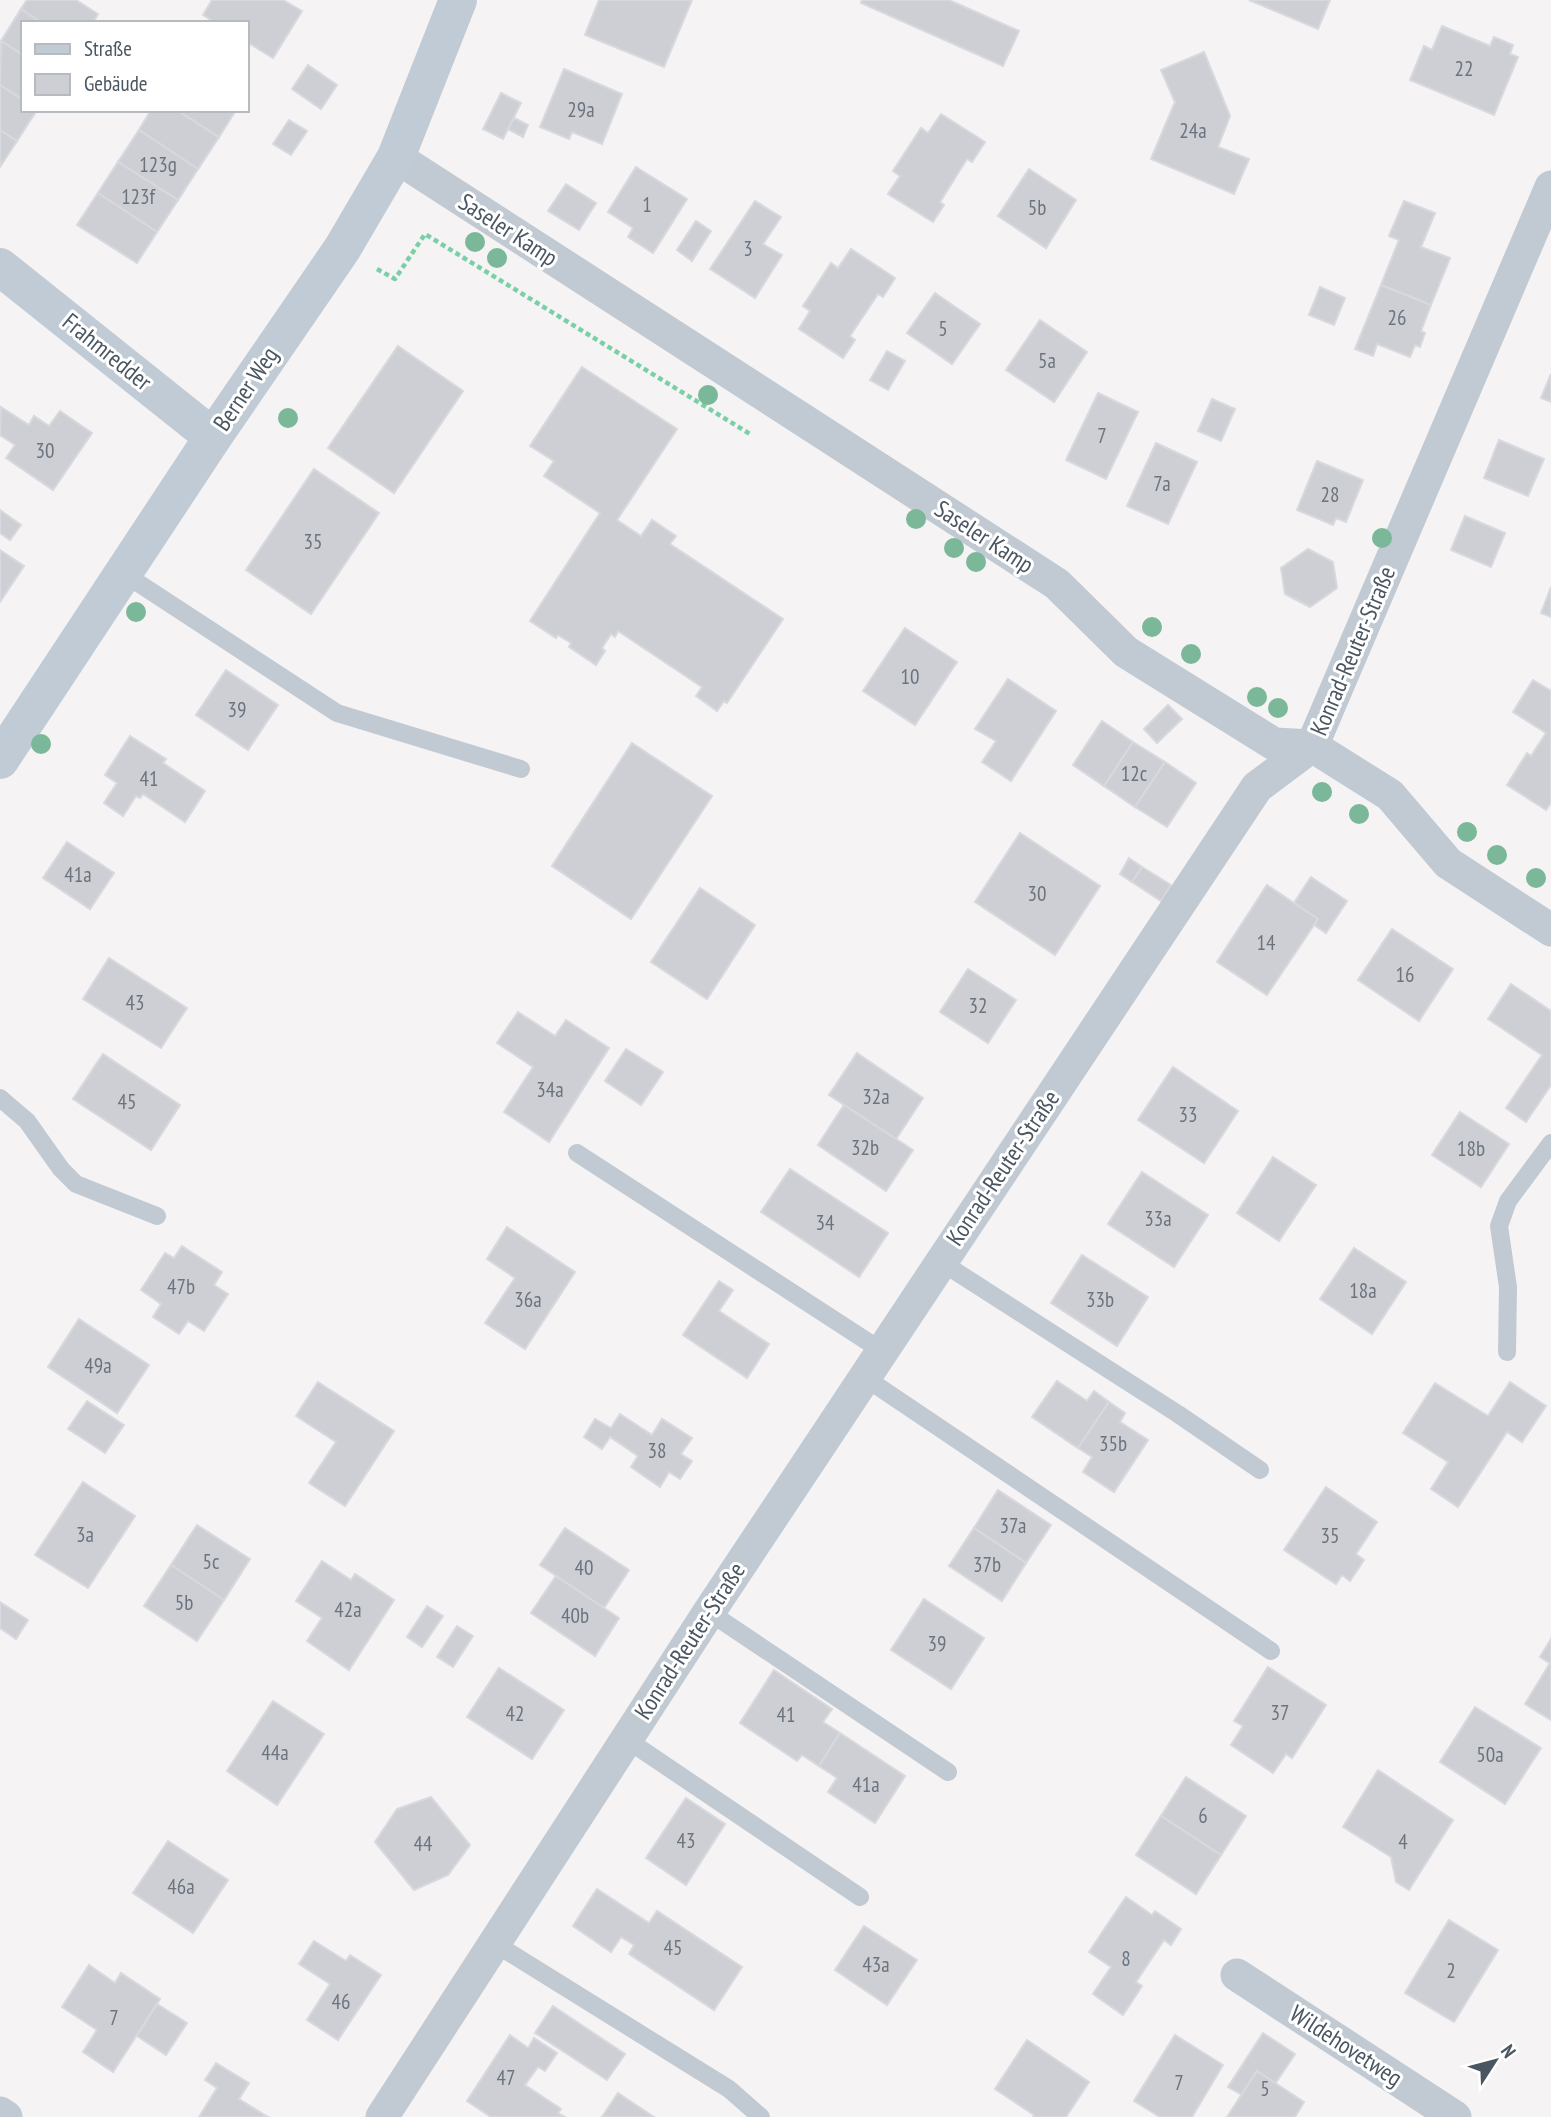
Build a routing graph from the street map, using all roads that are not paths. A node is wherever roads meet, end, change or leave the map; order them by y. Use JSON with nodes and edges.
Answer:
{"nodes":[{"id":1,"x":458,"y":0,"type":"edge"},
{"id":2,"x":396,"y":158,"type":"junction"},
{"id":3,"x":1551,"y":187,"type":"edge"},
{"id":4,"x":0,"y":267,"type":"edge"},
{"id":5,"x":213,"y":437,"type":"junction"},
{"id":6,"x":123,"y":573,"type":"junction"},
{"id":7,"x":1312,"y":746,"type":"junction"},
{"id":8,"x":0,"y":760,"type":"edge"},
{"id":9,"x":522,"y":769,"type":"dead end"},
{"id":10,"x":1551,"y":930,"type":"edge"},
{"id":11,"x":0,"y":1098,"type":"edge"},
{"id":12,"x":1551,"y":1143,"type":"edge"},
{"id":13,"x":577,"y":1153,"type":"dead end"},
{"id":14,"x":157,"y":1216,"type":"dead end"},
{"id":15,"x":941,"y":1262,"type":"junction"},
{"id":16,"x":1507,"y":1352,"type":"dead end"},
{"id":17,"x":873,"y":1364,"type":"junction"},
{"id":18,"x":1260,"y":1470,"type":"dead end"},
{"id":19,"x":709,"y":1612,"type":"junction"},
{"id":20,"x":1271,"y":1651,"type":"dead end"},
{"id":21,"x":626,"y":1739,"type":"junction"},
{"id":22,"x":948,"y":1772,"type":"dead end"},
{"id":23,"x":860,"y":1897,"type":"dead end"},
{"id":24,"x":494,"y":1943,"type":"junction"},
{"id":25,"x":1237,"y":1975,"type":"dead end"},
{"id":26,"x":0,"y":2113,"type":"edge"},
{"id":27,"x":6,"y":2117,"type":"edge"},
{"id":28,"x":382,"y":2117,"type":"edge"},
{"id":29,"x":761,"y":2117,"type":"edge"},
{"id":30,"x":1455,"y":2117,"type":"edge"}],
"edges":[{"from":1,"to":2,"type":"street","name":"Berner Weg"},
{"from":2,"to":5,"type":"street","name":"Berner Weg"},
{"from":2,"to":7,"type":"street","name":"Saseler Kamp"},
{"from":3,"to":7,"type":"street","name":"Konrad-Reuter-Straße"},
{"from":4,"to":5,"type":"street","name":"Frahmredder"},
{"from":5,"to":6,"type":"street","name":"Berner Weg"},
{"from":6,"to":8,"type":"street","name":"Berner Weg"},
{"from":6,"to":9,"type":"lane"},
{"from":7,"to":10,"type":"street","name":"Saseler Kamp"},
{"from":7,"to":15,"type":"street","name":"Konrad-Reuter-Straße"},
{"from":11,"to":14,"type":"lane"},
{"from":12,"to":16,"type":"lane"},
{"from":13,"to":17,"type":"lane"},
{"from":15,"to":17,"type":"street","name":"Konrad-Reuter-Straße"},
{"from":15,"to":18,"type":"lane"},
{"from":17,"to":19,"type":"street","name":"Konrad-Reuter-Straße"},
{"from":17,"to":20,"type":"lane"},
{"from":19,"to":21,"type":"street","name":"Konrad-Reuter-Straße"},
{"from":19,"to":22,"type":"lane"},
{"from":21,"to":23,"type":"lane"},
{"from":21,"to":24,"type":"street","name":"Konrad-Reuter-Straße"},
{"from":24,"to":28,"type":"street","name":"Konrad-Reuter-Straße"},
{"from":24,"to":29,"type":"lane"},
{"from":25,"to":30,"type":"street","name":"Wildehovetweg"},
{"from":26,"to":27,"type":"street"}]}
